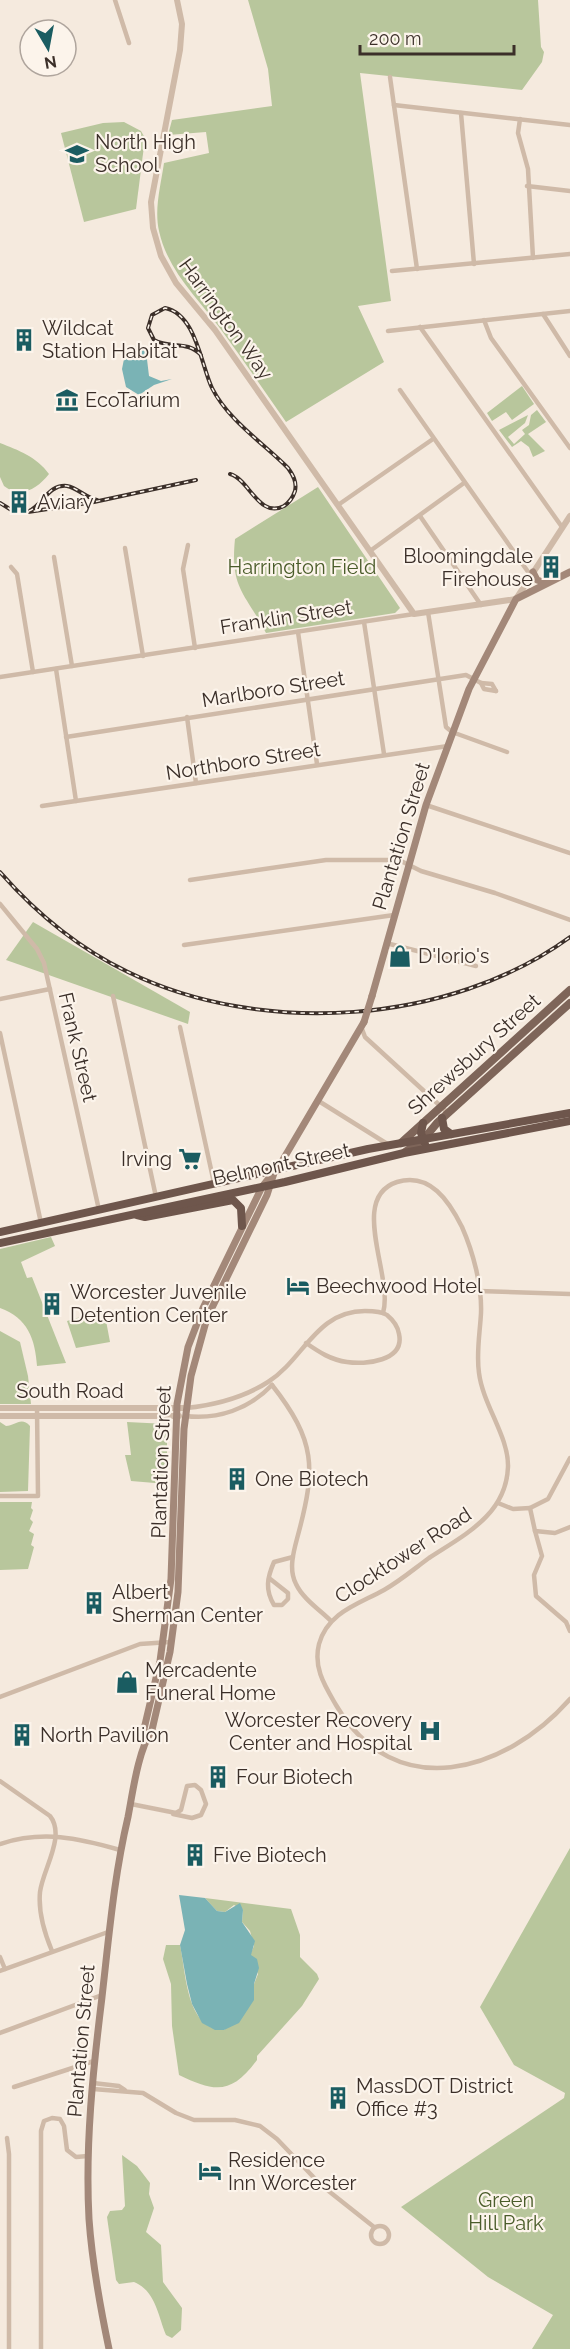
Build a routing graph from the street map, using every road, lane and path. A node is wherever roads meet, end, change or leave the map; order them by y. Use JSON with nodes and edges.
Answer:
{"nodes":[{"id":1,"x":115,"y":0,"type":"edge"},
{"id":2,"x":177,"y":0,"type":"edge"},
{"id":3,"x":129,"y":43,"type":"dead end"},
{"id":4,"x":390,"y":77,"type":"dead end"},
{"id":5,"x":394,"y":105,"type":"junction"},
{"id":6,"x":461,"y":113,"type":"junction"},
{"id":7,"x":520,"y":119,"type":"junction"},
{"id":8,"x":570,"y":125,"type":"edge"},
{"id":9,"x":528,"y":186,"type":"junction"},
{"id":10,"x":570,"y":191,"type":"edge"},
{"id":11,"x":570,"y":254,"type":"edge"},
{"id":12,"x":533,"y":258,"type":"junction"},
{"id":13,"x":474,"y":264,"type":"junction"},
{"id":14,"x":417,"y":269,"type":"junction"},
{"id":15,"x":392,"y":271,"type":"dead end"},
{"id":16,"x":570,"y":310,"type":"edge"},
{"id":17,"x":543,"y":314,"type":"junction"},
{"id":18,"x":484,"y":320,"type":"junction"},
{"id":19,"x":420,"y":327,"type":"junction"},
{"id":20,"x":388,"y":331,"type":"dead end"},
{"id":21,"x":570,"y":356,"type":"edge"},
{"id":22,"x":400,"y":390,"type":"dead end"},
{"id":23,"x":433,"y":439,"type":"junction"},
{"id":24,"x":570,"y":448,"type":"edge"},
{"id":25,"x":464,"y":483,"type":"junction"},
{"id":26,"x":338,"y":505,"type":"junction"},
{"id":27,"x":420,"y":516,"type":"junction"},
{"id":28,"x":570,"y":516,"type":"edge"},
{"id":29,"x":562,"y":527,"type":"junction"},
{"id":30,"x":188,"y":545,"type":"dead end"},
{"id":31,"x":125,"y":548,"type":"dead end"},
{"id":32,"x":370,"y":551,"type":"junction"},
{"id":33,"x":54,"y":557,"type":"dead end"},
{"id":34,"x":11,"y":567,"type":"dead end"},
{"id":35,"x":570,"y":572,"type":"edge"},
{"id":36,"x":532,"y":574,"type":"junction"},
{"id":37,"x":549,"y":583,"type":"junction"},
{"id":38,"x":516,"y":599,"type":"junction"},
{"id":39,"x":481,"y":604,"type":"junction"},
{"id":40,"x":428,"y":612,"type":"junction"},
{"id":41,"x":414,"y":614,"type":"junction"},
{"id":42,"x":363,"y":622,"type":"junction"},
{"id":43,"x":298,"y":632,"type":"junction"},
{"id":44,"x":195,"y":648,"type":"junction"},
{"id":45,"x":142,"y":656,"type":"junction"},
{"id":46,"x":72,"y":666,"type":"junction"},
{"id":47,"x":56,"y":669,"type":"junction"},
{"id":48,"x":33,"y":672,"type":"junction"},
{"id":49,"x":0,"y":677,"type":"edge"},
{"id":50,"x":438,"y":681,"type":"junction"},
{"id":51,"x":478,"y":681,"type":"junction"},
{"id":52,"x":374,"y":689,"type":"junction"},
{"id":53,"x":308,"y":698,"type":"junction"},
{"id":54,"x":187,"y":717,"type":"junction"},
{"id":55,"x":452,"y":732,"type":"junction"},
{"id":56,"x":66,"y":736,"type":"junction"},
{"id":57,"x":448,"y":746,"type":"junction"},
{"id":58,"x":507,"y":752,"type":"dead end"},
{"id":59,"x":384,"y":754,"type":"junction"},
{"id":60,"x":317,"y":764,"type":"junction"},
{"id":61,"x":196,"y":783,"type":"junction"},
{"id":62,"x":76,"y":801,"type":"junction"},
{"id":63,"x":426,"y":805,"type":"junction"},
{"id":64,"x":42,"y":806,"type":"dead end"},
{"id":65,"x":570,"y":853,"type":"edge"},
{"id":66,"x":408,"y":865,"type":"junction"},
{"id":67,"x":190,"y":880,"type":"dead end"},
{"id":68,"x":0,"y":904,"type":"edge"},
{"id":69,"x":394,"y":915,"type":"junction"},
{"id":70,"x":570,"y":920,"type":"edge"},
{"id":71,"x":386,"y":943,"type":"junction"},
{"id":72,"x":184,"y":945,"type":"dead end"},
{"id":73,"x":476,"y":966,"type":"dead end"},
{"id":74,"x":50,"y":989,"type":"junction"},
{"id":75,"x":567,"y":993,"type":"edge"},
{"id":76,"x":113,"y":996,"type":"dead end"},
{"id":77,"x":0,"y":999,"type":"edge"},
{"id":78,"x":570,"y":1003,"type":"edge"},
{"id":79,"x":363,"y":1025,"type":"junction"},
{"id":80,"x":180,"y":1027,"type":"dead end"},
{"id":81,"x":0,"y":1033,"type":"edge"},
{"id":82,"x":317,"y":1100,"type":"junction"},
{"id":83,"x":444,"y":1113,"type":"junction"},
{"id":84,"x":570,"y":1118,"type":"edge"},
{"id":85,"x":423,"y":1123,"type":"junction"},
{"id":86,"x":456,"y":1135,"type":"junction"},
{"id":87,"x":423,"y":1140,"type":"junction"},
{"id":88,"x":401,"y":1143,"type":"junction"},
{"id":89,"x":389,"y":1145,"type":"junction"},
{"id":90,"x":430,"y":1150,"type":"junction"},
{"id":91,"x":404,"y":1153,"type":"junction"},
{"id":92,"x":275,"y":1170,"type":"junction"},
{"id":93,"x":214,"y":1183,"type":"junction"},
{"id":94,"x":272,"y":1185,"type":"junction"},
{"id":95,"x":261,"y":1187,"type":"junction"},
{"id":96,"x":156,"y":1197,"type":"junction"},
{"id":97,"x":99,"y":1210,"type":"junction"},
{"id":98,"x":132,"y":1214,"type":"junction"},
{"id":99,"x":41,"y":1223,"type":"junction"},
{"id":100,"x":242,"y":1226,"type":"junction"},
{"id":101,"x":0,"y":1232,"type":"edge"},
{"id":102,"x":0,"y":1243,"type":"edge"},
{"id":103,"x":479,"y":1291,"type":"junction"},
{"id":104,"x":570,"y":1294,"type":"edge"},
{"id":105,"x":383,"y":1313,"type":"junction"},
{"id":106,"x":306,"y":1343,"type":"junction"},
{"id":107,"x":280,"y":1372,"type":"junction"},
{"id":108,"x":272,"y":1385,"type":"junction"},
{"id":109,"x":0,"y":1408,"type":"edge"},
{"id":110,"x":37,"y":1408,"type":"junction"},
{"id":111,"x":176,"y":1412,"type":"junction"},
{"id":112,"x":186,"y":1412,"type":"junction"},
{"id":113,"x":0,"y":1416,"type":"edge"},
{"id":114,"x":37,"y":1416,"type":"junction"},
{"id":115,"x":570,"y":1458,"type":"edge"},
{"id":116,"x":0,"y":1496,"type":"edge"},
{"id":117,"x":498,"y":1503,"type":"junction"},
{"id":118,"x":530,"y":1508,"type":"junction"},
{"id":119,"x":570,"y":1527,"type":"edge"},
{"id":120,"x":535,"y":1531,"type":"junction"},
{"id":121,"x":293,"y":1557,"type":"junction"},
{"id":122,"x":269,"y":1578,"type":"junction"},
{"id":123,"x":331,"y":1621,"type":"junction"},
{"id":124,"x":568,"y":1622,"type":"edge"},
{"id":125,"x":570,"y":1631,"type":"edge"},
{"id":126,"x":162,"y":1641,"type":"junction"},
{"id":127,"x":170,"y":1642,"type":"junction"},
{"id":128,"x":0,"y":1697,"type":"edge"},
{"id":129,"x":570,"y":1699,"type":"edge"},
{"id":130,"x":146,"y":1739,"type":"junction"},
{"id":131,"x":0,"y":1781,"type":"edge"},
{"id":132,"x":130,"y":1804,"type":"junction"},
{"id":133,"x":173,"y":1814,"type":"junction"},
{"id":134,"x":56,"y":1835,"type":"junction"},
{"id":135,"x":0,"y":1844,"type":"edge"},
{"id":136,"x":120,"y":1850,"type":"junction"},
{"id":137,"x":108,"y":1932,"type":"junction"},
{"id":138,"x":52,"y":1951,"type":"junction"},
{"id":139,"x":0,"y":1957,"type":"edge"},
{"id":140,"x":2,"y":1970,"type":"edge"},
{"id":141,"x":102,"y":1995,"type":"junction"},
{"id":142,"x":0,"y":2033,"type":"edge"},
{"id":143,"x":94,"y":2061,"type":"junction"},
{"id":144,"x":93,"y":2086,"type":"junction"},
{"id":145,"x":14,"y":2087,"type":"dead end"},
{"id":146,"x":6,"y":2139,"type":"dead end"},
{"id":147,"x":88,"y":2157,"type":"junction"},
{"id":148,"x":374,"y":2227,"type":"junction"},
{"id":149,"x":9,"y":2349,"type":"edge"},
{"id":150,"x":41,"y":2349,"type":"edge"},
{"id":151,"x":109,"y":2349,"type":"edge"}],
"edges":[{"from":1,"to":3,"type":"street"},
{"from":2,"to":26,"type":"street","name":"Harrington Way"},
{"from":4,"to":5,"type":"street"},
{"from":5,"to":6,"type":"street"},
{"from":5,"to":14,"type":"street"},
{"from":6,"to":7,"type":"street"},
{"from":6,"to":13,"type":"street"},
{"from":7,"to":8,"type":"street"},
{"from":7,"to":9,"type":"street"},
{"from":9,"to":10,"type":"street"},
{"from":9,"to":12,"type":"street"},
{"from":11,"to":12,"type":"street"},
{"from":12,"to":13,"type":"street"},
{"from":13,"to":14,"type":"street"},
{"from":14,"to":15,"type":"street"},
{"from":16,"to":17,"type":"street"},
{"from":17,"to":18,"type":"street"},
{"from":17,"to":21,"type":"street"},
{"from":18,"to":19,"type":"street"},
{"from":18,"to":24,"type":"street"},
{"from":19,"to":20,"type":"street"},
{"from":19,"to":29,"type":"street"},
{"from":22,"to":23,"type":"street"},
{"from":23,"to":25,"type":"street"},
{"from":23,"to":26,"type":"street"},
{"from":25,"to":27,"type":"street"},
{"from":25,"to":36,"type":"street"},
{"from":26,"to":32,"type":"street","name":"Harrington Way"},
{"from":27,"to":32,"type":"street"},
{"from":27,"to":39,"type":"street"},
{"from":28,"to":29,"type":"street","name":"Plantation Street"},
{"from":29,"to":36,"type":"street","name":"Plantation Street"},
{"from":30,"to":44,"type":"street"},
{"from":31,"to":45,"type":"street"},
{"from":32,"to":41,"type":"street","name":"Harrington Way"},
{"from":33,"to":46,"type":"street"},
{"from":34,"to":48,"type":"street"},
{"from":35,"to":37,"type":"main road","name":"Franklin Street"},
{"from":36,"to":37,"type":"main road"},
{"from":36,"to":38,"type":"street","name":"Plantation Street"},
{"from":37,"to":38,"type":"main road","name":"Franklin Street"},
{"from":38,"to":39,"type":"street","name":"Franklin Street"},
{"from":38,"to":51,"type":"main road","name":"Plantation Street"},
{"from":39,"to":40,"type":"street","name":"Franklin Street"},
{"from":40,"to":41,"type":"street","name":"Franklin Street"},
{"from":40,"to":50,"type":"street"},
{"from":41,"to":42,"type":"street","name":"Franklin Street"},
{"from":42,"to":43,"type":"street","name":"Franklin Street"},
{"from":42,"to":52,"type":"street"},
{"from":43,"to":44,"type":"street","name":"Franklin Street"},
{"from":43,"to":53,"type":"street"},
{"from":44,"to":45,"type":"street","name":"Franklin Street"},
{"from":45,"to":46,"type":"street","name":"Franklin Street"},
{"from":46,"to":47,"type":"street","name":"Franklin Street"},
{"from":47,"to":48,"type":"street","name":"Franklin Street"},
{"from":47,"to":56,"type":"street"},
{"from":48,"to":49,"type":"street","name":"Franklin Street"},
{"from":50,"to":51,"type":"street","name":"Marlboro Street"},
{"from":50,"to":52,"type":"street","name":"Marlboro Street"},
{"from":50,"to":55,"type":"street"},
{"from":51,"to":55,"type":"main road","name":"Plantation Street"},
{"from":52,"to":53,"type":"street","name":"Marlboro Street"},
{"from":52,"to":59,"type":"street"},
{"from":53,"to":54,"type":"street","name":"Marlboro Street"},
{"from":53,"to":60,"type":"street"},
{"from":54,"to":56,"type":"street","name":"Marlboro Street"},
{"from":54,"to":61,"type":"street"},
{"from":55,"to":57,"type":"main road","name":"Plantation Street"},
{"from":55,"to":58,"type":"street"},
{"from":56,"to":62,"type":"street"},
{"from":57,"to":59,"type":"street","name":"Northboro Street"},
{"from":57,"to":63,"type":"main road","name":"Plantation Street"},
{"from":59,"to":60,"type":"street","name":"Northboro Street"},
{"from":60,"to":61,"type":"street","name":"Northboro Street"},
{"from":61,"to":62,"type":"street","name":"Northboro Street"},
{"from":62,"to":64,"type":"street","name":"Northboro Street"},
{"from":63,"to":65,"type":"street"},
{"from":63,"to":66,"type":"main road","name":"Plantation Street"},
{"from":66,"to":67,"type":"street"},
{"from":66,"to":69,"type":"main road","name":"Plantation Street"},
{"from":66,"to":70,"type":"street"},
{"from":68,"to":74,"type":"street","name":"Frank Street"},
{"from":69,"to":71,"type":"main road","name":"Plantation Street"},
{"from":69,"to":72,"type":"street"},
{"from":71,"to":73,"type":"street"},
{"from":71,"to":79,"type":"main road","name":"Plantation Street","bridge":true},
{"from":74,"to":77,"type":"street"},
{"from":74,"to":97,"type":"street","name":"Frank Street"},
{"from":75,"to":78,"type":"street"},
{"from":75,"to":83,"type":"main road","name":"Shrewsbury Street"},
{"from":76,"to":96,"type":"street"},
{"from":78,"to":83,"type":"main road","name":"Shrewsbury Street"},
{"from":79,"to":82,"type":"main road","name":"Plantation Street"},
{"from":79,"to":83,"type":"street"},
{"from":80,"to":93,"type":"street"},
{"from":81,"to":99,"type":"street"},
{"from":82,"to":89,"type":"street"},
{"from":82,"to":92,"type":"main road","name":"Plantation Street"},
{"from":83,"to":85,"type":"main road","name":"Shrewsbury Street"},
{"from":83,"to":86,"type":"highway"},
{"from":83,"to":87,"type":"main road","name":"Shrewsbury Street"},
{"from":84,"to":86,"type":"highway","name":"Belmont Street"},
{"from":84,"to":90,"type":"highway","name":"Belmont Street"},
{"from":85,"to":87,"type":"highway"},
{"from":85,"to":88,"type":"main road","name":"Shrewsbury Street"},
{"from":86,"to":87,"type":"highway","name":"Belmont Street"},
{"from":87,"to":88,"type":"highway","name":"Belmont Street"},
{"from":87,"to":90,"type":"highway"},
{"from":87,"to":91,"type":"main road","name":"Shrewsbury Street"},
{"from":88,"to":89,"type":"highway","name":"Belmont Street"},
{"from":89,"to":92,"type":"highway","name":"Belmont Street"},
{"from":90,"to":91,"type":"highway","name":"Belmont Street"},
{"from":91,"to":94,"type":"highway","name":"Belmont Street"},
{"from":92,"to":93,"type":"highway","name":"Belmont Street"},
{"from":92,"to":94,"type":"main road","name":"Plantation Street"},
{"from":92,"to":95,"type":"main road","name":"Plantation Street"},
{"from":93,"to":96,"type":"highway","name":"Belmont Street"},
{"from":94,"to":95,"type":"highway","name":"Belmont Street"},
{"from":94,"to":112,"type":"main road","name":"Plantation Street"},
{"from":95,"to":98,"type":"highway","name":"Belmont Street"},
{"from":95,"to":100,"type":"main road","name":"Plantation Street"},
{"from":96,"to":97,"type":"highway","name":"Belmont Street"},
{"from":97,"to":99,"type":"highway","name":"Belmont Street"},
{"from":98,"to":100,"type":"highway"},
{"from":98,"to":102,"type":"highway","name":"Belmont Street"},
{"from":99,"to":101,"type":"highway","name":"Belmont Street"},
{"from":100,"to":111,"type":"main road","name":"Plantation Street"},
{"from":103,"to":104,"type":"street"},
{"from":103,"to":105,"type":"street"},
{"from":103,"to":117,"type":"street"},
{"from":105,"to":106,"type":"street"},
{"from":105,"to":106,"type":"street"},
{"from":106,"to":107,"type":"street"},
{"from":107,"to":108,"type":"street"},
{"from":107,"to":112,"type":"street"},
{"from":108,"to":112,"type":"street"},
{"from":108,"to":121,"type":"street"},
{"from":109,"to":110,"type":"street","name":"South Road"},
{"from":110,"to":111,"type":"street","name":"South Road"},
{"from":110,"to":114,"type":"street"},
{"from":111,"to":112,"type":"street"},
{"from":111,"to":114,"type":"street","name":"South Road"},
{"from":111,"to":126,"type":"main road","name":"Plantation Street"},
{"from":112,"to":127,"type":"main road","name":"Plantation Street"},
{"from":113,"to":114,"type":"street","name":"South Road"},
{"from":114,"to":116,"type":"street"},
{"from":115,"to":118,"type":"street"},
{"from":117,"to":118,"type":"street"},
{"from":117,"to":123,"type":"street","name":"Clocktower Road"},
{"from":118,"to":120,"type":"street"},
{"from":119,"to":120,"type":"street"},
{"from":120,"to":124,"type":"street"},
{"from":121,"to":122,"type":"street"},
{"from":121,"to":123,"type":"street"},
{"from":122,"to":122,"type":"street"},
{"from":123,"to":129,"type":"street","name":"Clocktower Road"},
{"from":124,"to":125,"type":"street"},
{"from":126,"to":127,"type":"street"},
{"from":126,"to":128,"type":"street"},
{"from":126,"to":130,"type":"main road","name":"Plantation Street"},
{"from":127,"to":130,"type":"main road","name":"Plantation Street"},
{"from":130,"to":132,"type":"main road","name":"Plantation Street"},
{"from":131,"to":134,"type":"street"},
{"from":132,"to":133,"type":"street"},
{"from":132,"to":136,"type":"main road","name":"Plantation Street"},
{"from":133,"to":133,"type":"street"},
{"from":134,"to":135,"type":"street"},
{"from":134,"to":136,"type":"street"},
{"from":134,"to":138,"type":"street"},
{"from":136,"to":137,"type":"main road","name":"Plantation Street"},
{"from":137,"to":138,"type":"street"},
{"from":137,"to":141,"type":"main road","name":"Plantation Street"},
{"from":138,"to":140,"type":"street"},
{"from":139,"to":140,"type":"street"},
{"from":141,"to":142,"type":"street"},
{"from":141,"to":143,"type":"main road","name":"Plantation Street"},
{"from":143,"to":144,"type":"main road","name":"Plantation Street"},
{"from":143,"to":145,"type":"street"},
{"from":144,"to":147,"type":"main road","name":"Plantation Street"},
{"from":144,"to":148,"type":"street"},
{"from":146,"to":149,"type":"street"},
{"from":147,"to":150,"type":"street"},
{"from":147,"to":151,"type":"main road","name":"Plantation Street"},
{"from":148,"to":148,"type":"street"}]}
